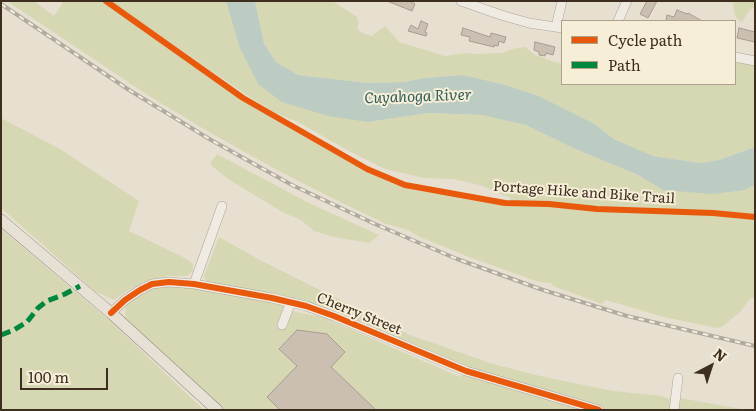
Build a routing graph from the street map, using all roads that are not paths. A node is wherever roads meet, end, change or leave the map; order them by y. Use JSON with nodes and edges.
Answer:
{"nodes":[{"id":1,"x":461,"y":1,"type":"edge"},
{"id":2,"x":562,"y":1,"type":"edge"},
{"id":3,"x":627,"y":1,"type":"edge"},
{"id":4,"x":618,"y":20,"type":"edge"},
{"id":5,"x":559,"y":28,"type":"edge"},
{"id":6,"x":736,"y":57,"type":"edge"},
{"id":7,"x":755,"y":61,"type":"edge"},
{"id":8,"x":222,"y":206,"type":"dead end"},
{"id":9,"x":1,"y":220,"type":"edge"},
{"id":10,"x":194,"y":284,"type":"junction"},
{"id":11,"x":291,"y":302,"type":"junction"},
{"id":12,"x":111,"y":313,"type":"junction"},
{"id":13,"x":282,"y":325,"type":"dead end"},
{"id":14,"x":678,"y":378,"type":"dead end"},
{"id":15,"x":588,"y":408,"type":"edge"},
{"id":16,"x":217,"y":410,"type":"edge"},
{"id":17,"x":599,"y":410,"type":"edge"},
{"id":18,"x":674,"y":410,"type":"edge"}],
"edges":[{"from":1,"to":5,"type":"street"},
{"from":2,"to":5,"type":"street"},
{"from":3,"to":4,"type":"street"},
{"from":6,"to":7,"type":"street"},
{"from":8,"to":10,"type":"street"},
{"from":9,"to":12,"type":"main road"},
{"from":10,"to":11,"type":"street","name":"Cherry Street"},
{"from":10,"to":12,"type":"street","name":"Cherry Street"},
{"from":11,"to":13,"type":"street"},
{"from":11,"to":15,"type":"street","name":"Cherry Street"},
{"from":12,"to":16,"type":"main road"},
{"from":14,"to":18,"type":"street"},
{"from":15,"to":17,"type":"street","name":"Cherry Street"}]}
